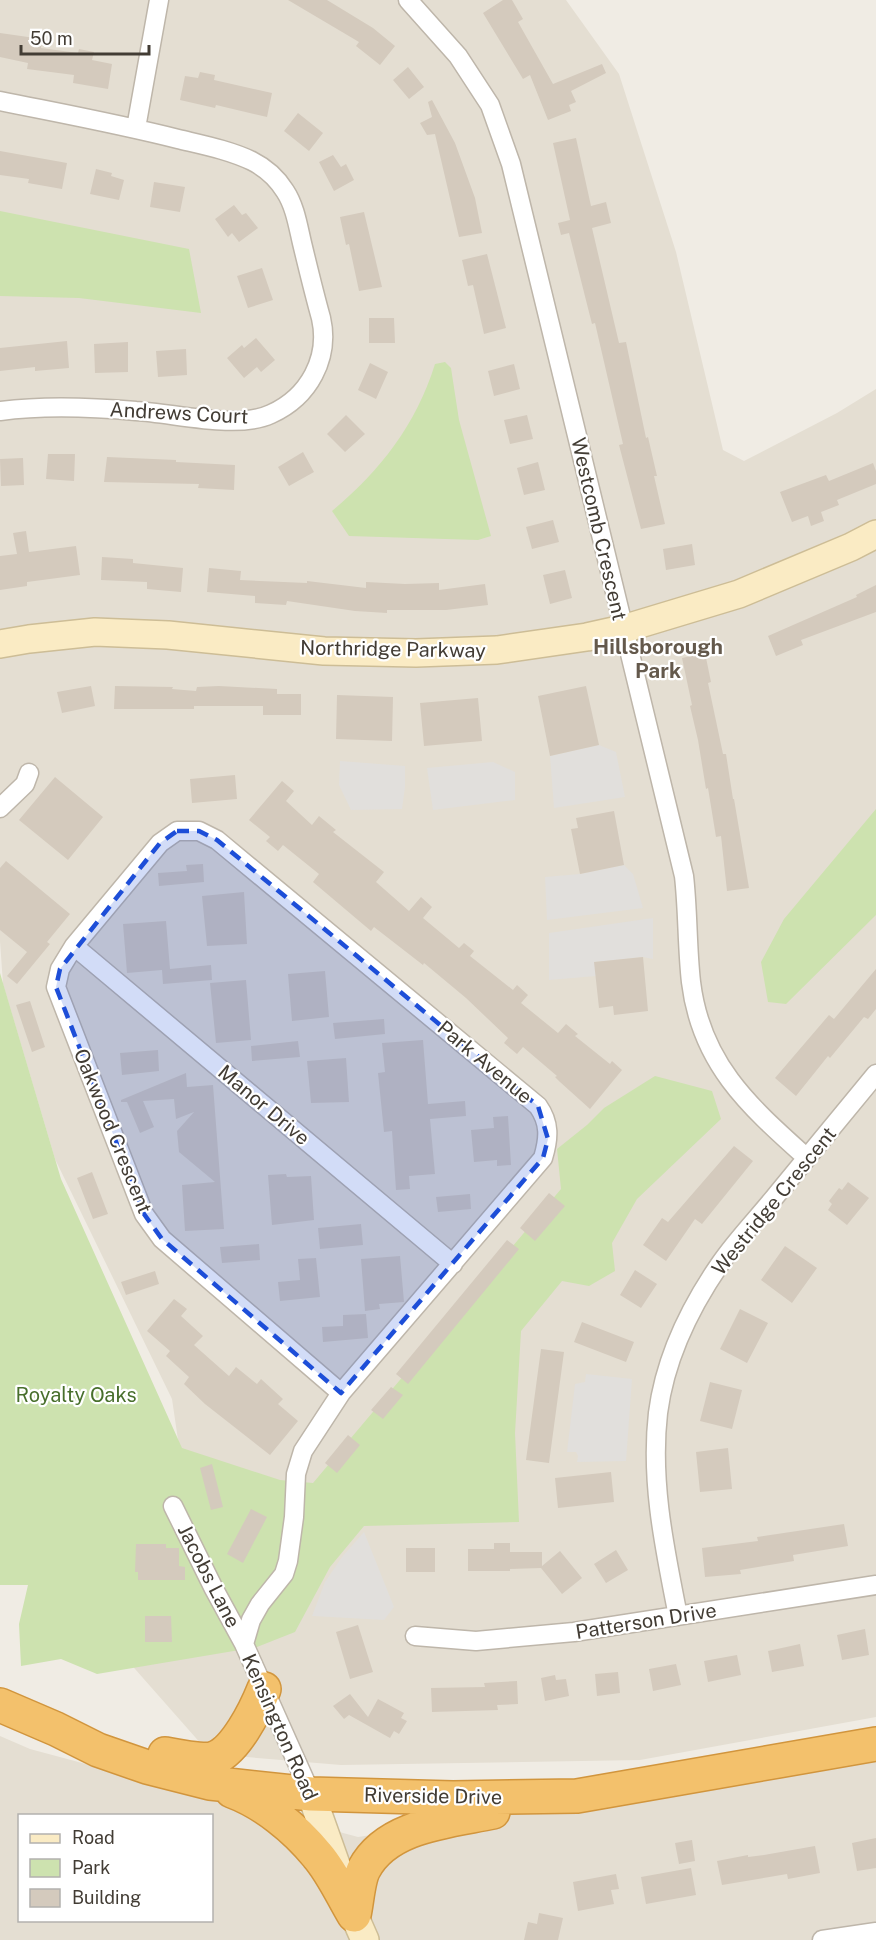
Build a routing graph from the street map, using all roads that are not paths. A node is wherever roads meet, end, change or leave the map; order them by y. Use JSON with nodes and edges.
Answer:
{"nodes":[{"id":1,"x":159,"y":0,"type":"edge"},
{"id":2,"x":408,"y":0,"type":"edge"},
{"id":3,"x":0,"y":101,"type":"edge"},
{"id":4,"x":136,"y":128,"type":"junction"},
{"id":5,"x":0,"y":411,"type":"edge"},
{"id":6,"x":876,"y":534,"type":"edge"},
{"id":7,"x":623,"y":629,"type":"junction"},
{"id":8,"x":0,"y":644,"type":"edge"},
{"id":9,"x":29,"y":773,"type":"dead end"},
{"id":10,"x":0,"y":808,"type":"edge"},
{"id":11,"x":177,"y":831,"type":"joint"},
{"id":12,"x":75,"y":946,"type":"junction"},
{"id":13,"x":876,"y":1074,"type":"edge"},
{"id":14,"x":807,"y":1158,"type":"junction"},
{"id":15,"x":453,"y":1264,"type":"junction"},
{"id":16,"x":341,"y":1393,"type":"junction"},
{"id":17,"x":174,"y":1506,"type":"dead end"},
{"id":18,"x":294,"y":1517,"type":"joint"},
{"id":19,"x":876,"y":1585,"type":"edge"},
{"id":20,"x":678,"y":1616,"type":"junction"},
{"id":21,"x":415,"y":1635,"type":"dead end"},
{"id":22,"x":244,"y":1644,"type":"junction"},
{"id":23,"x":264,"y":1689,"type":"junction"},
{"id":24,"x":0,"y":1705,"type":"edge"},
{"id":25,"x":56,"y":1729,"type":"junction"},
{"id":26,"x":876,"y":1744,"type":"edge"},
{"id":27,"x":210,"y":1783,"type":"junction"},
{"id":28,"x":311,"y":1794,"type":"junction"},
{"id":29,"x":577,"y":1796,"type":"junction"},
{"id":30,"x":360,"y":1927,"type":"edge"},
{"id":31,"x":876,"y":1932,"type":"edge"},
{"id":32,"x":822,"y":1940,"type":"edge"}],
"edges":[{"from":1,"to":4,"type":"street"},
{"from":2,"to":7,"type":"street","name":"Westcomb Crescent"},
{"from":3,"to":4,"type":"street","name":"Andrews Court"},
{"from":4,"to":5,"type":"street","name":"Andrews Court"},
{"from":6,"to":7,"type":"street","name":"Northridge Parkway"},
{"from":7,"to":8,"type":"street","name":"Northridge Parkway"},
{"from":7,"to":14,"type":"street","name":"Westcomb Crescent"},
{"from":9,"to":10,"type":"street"},
{"from":11,"to":12,"type":"street","name":"Oakwood Crescent"},
{"from":11,"to":15,"type":"street","name":"Park Avenue"},
{"from":12,"to":15,"type":"street","name":"Manor Drive"},
{"from":12,"to":16,"type":"street","name":"Oakwood Crescent"},
{"from":13,"to":14,"type":"street","name":"Westridge Crescent"},
{"from":14,"to":20,"type":"street","name":"Westridge Crescent"},
{"from":15,"to":16,"type":"street","name":"Park Avenue"},
{"from":16,"to":18,"type":"street","name":"Park Avenue"},
{"from":17,"to":22,"type":"street","name":"Jacobs Lane"},
{"from":18,"to":22,"type":"street","name":"Kensington Road"},
{"from":19,"to":20,"type":"street","name":"Patterson Drive"},
{"from":20,"to":21,"type":"street","name":"Patterson Drive"},
{"from":22,"to":23,"type":"street","name":"Kensington Road"},
{"from":23,"to":25,"type":"highway"},
{"from":23,"to":28,"type":"street","name":"Kensington Road"},
{"from":24,"to":25,"type":"highway","name":"Riverside Drive"},
{"from":25,"to":27,"type":"highway","name":"Riverside Drive"},
{"from":26,"to":29,"type":"highway","name":"Riverside Drive"},
{"from":27,"to":28,"type":"highway","name":"Riverside Drive"},
{"from":27,"to":30,"type":"highway"},
{"from":28,"to":29,"type":"highway","name":"Riverside Drive"},
{"from":28,"to":30,"type":"street","name":"Kensington Road"},
{"from":29,"to":30,"type":"highway"},
{"from":31,"to":32,"type":"street"}]}
